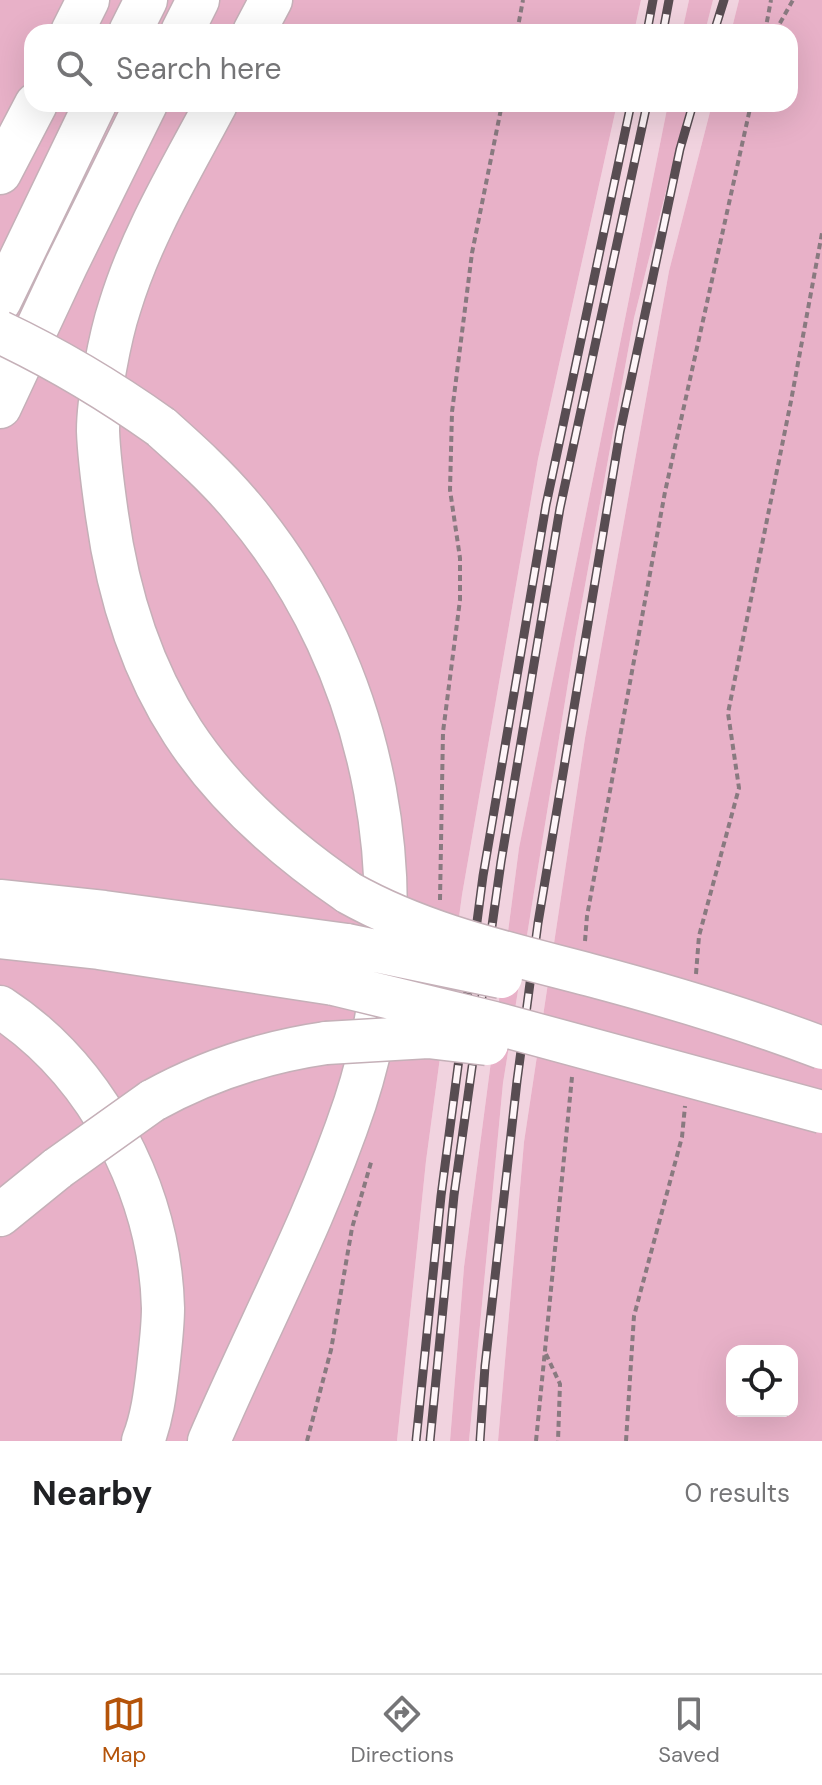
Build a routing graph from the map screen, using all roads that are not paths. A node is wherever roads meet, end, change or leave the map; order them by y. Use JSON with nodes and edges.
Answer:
{"nodes":[{"id":1,"x":88,"y":0,"type":"edge"},
{"id":2,"x":146,"y":0,"type":"edge"},
{"id":3,"x":198,"y":0,"type":"edge"},
{"id":4,"x":271,"y":0,"type":"edge"},
{"id":5,"x":76,"y":24,"type":"edge"},
{"id":6,"x":134,"y":24,"type":"edge"},
{"id":7,"x":186,"y":24,"type":"edge"},
{"id":8,"x":258,"y":24,"type":"edge"},
{"id":9,"x":32,"y":112,"type":"edge"},
{"id":10,"x":91,"y":112,"type":"edge"},
{"id":11,"x":142,"y":112,"type":"edge"},
{"id":12,"x":212,"y":112,"type":"edge"},
{"id":13,"x":0,"y":173,"type":"edge"},
{"id":14,"x":0,"y":301,"type":"edge"},
{"id":15,"x":0,"y":332,"type":"edge"},
{"id":16,"x":0,"y":407,"type":"edge"},
{"id":17,"x":0,"y":901,"type":"edge"},
{"id":18,"x":0,"y":937,"type":"edge"},
{"id":19,"x":0,"y":1007,"type":"edge"},
{"id":20,"x":822,"y":1049,"type":"edge"},
{"id":21,"x":663,"y":1069,"type":"junction"},
{"id":22,"x":822,"y":1112,"type":"edge"},
{"id":23,"x":55,"y":1164,"type":"junction"},
{"id":24,"x":0,"y":1198,"type":"edge"},
{"id":25,"x":0,"y":1215,"type":"edge"},
{"id":26,"x":143,"y":1441,"type":"edge"},
{"id":27,"x":209,"y":1441,"type":"edge"}],
"edges":[{"from":1,"to":5,"type":"highway"},
{"from":2,"to":6,"type":"highway"},
{"from":3,"to":7,"type":"highway"},
{"from":4,"to":8,"type":"highway"},
{"from":9,"to":13,"type":"highway"},
{"from":10,"to":14,"type":"highway"},
{"from":11,"to":16,"type":"highway"},
{"from":12,"to":20,"type":"highway","bridge":true},
{"from":15,"to":27,"type":"highway","bridge":true},
{"from":17,"to":20,"type":"highway","bridge":true},
{"from":18,"to":21,"type":"highway","bridge":true},
{"from":19,"to":26,"type":"highway"},
{"from":21,"to":22,"type":"highway","bridge":true},
{"from":21,"to":23,"type":"highway","bridge":true},
{"from":23,"to":24,"type":"highway"},
{"from":23,"to":25,"type":"highway"}]}
